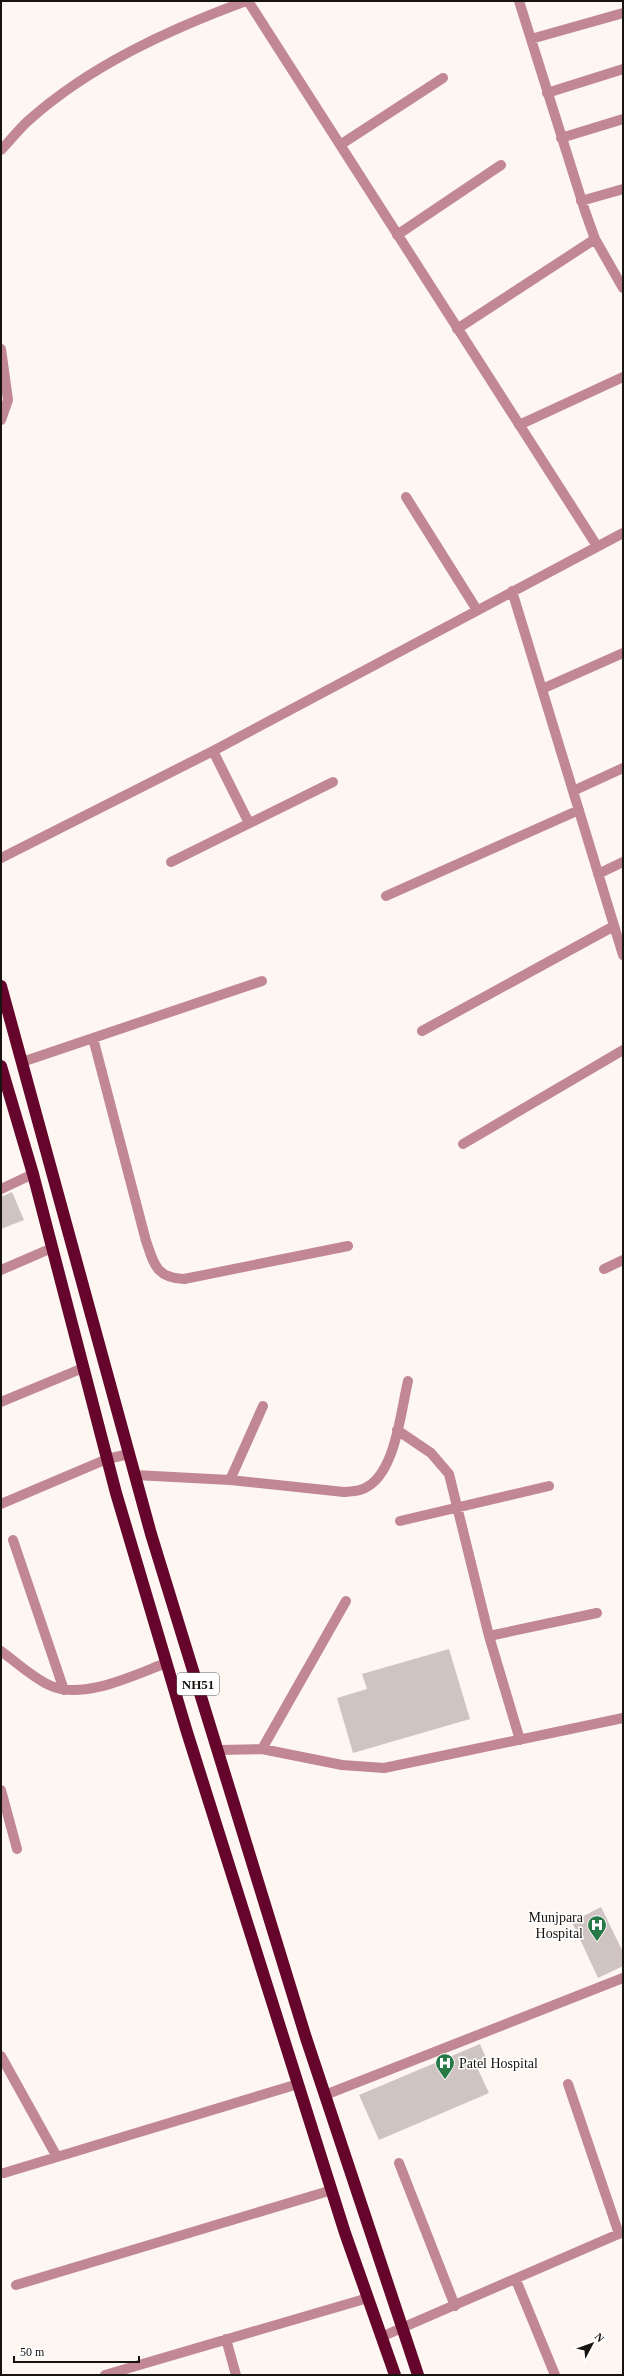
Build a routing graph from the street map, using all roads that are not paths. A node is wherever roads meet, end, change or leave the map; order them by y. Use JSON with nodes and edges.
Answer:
{"nodes":[{"id":1,"x":247,"y":1,"type":"edge"},
{"id":2,"x":519,"y":1,"type":"edge"},
{"id":3,"x":623,"y":13,"type":"edge"},
{"id":4,"x":531,"y":38,"type":"junction"},
{"id":5,"x":623,"y":69,"type":"edge"},
{"id":6,"x":443,"y":78,"type":"dead end"},
{"id":7,"x":547,"y":92,"type":"junction"},
{"id":8,"x":623,"y":119,"type":"edge"},
{"id":9,"x":561,"y":138,"type":"junction"},
{"id":10,"x":340,"y":145,"type":"junction"},
{"id":11,"x":1,"y":150,"type":"edge"},
{"id":12,"x":501,"y":165,"type":"dead end"},
{"id":13,"x":623,"y":189,"type":"edge"},
{"id":14,"x":581,"y":201,"type":"junction"},
{"id":15,"x":397,"y":235,"type":"junction"},
{"id":16,"x":595,"y":239,"type":"junction"},
{"id":17,"x":623,"y":288,"type":"edge"},
{"id":18,"x":458,"y":329,"type":"junction"},
{"id":19,"x":1,"y":349,"type":"edge"},
{"id":20,"x":623,"y":377,"type":"edge"},
{"id":21,"x":1,"y":420,"type":"edge"},
{"id":22,"x":519,"y":425,"type":"junction"},
{"id":23,"x":406,"y":497,"type":"dead end"},
{"id":24,"x":623,"y":533,"type":"edge"},
{"id":25,"x":597,"y":546,"type":"junction"},
{"id":26,"x":512,"y":591,"type":"junction"},
{"id":27,"x":477,"y":610,"type":"junction"},
{"id":28,"x":623,"y":653,"type":"edge"},
{"id":29,"x":542,"y":689,"type":"junction"},
{"id":30,"x":213,"y":751,"type":"junction"},
{"id":31,"x":623,"y":768,"type":"edge"},
{"id":32,"x":333,"y":782,"type":"dead end"},
{"id":33,"x":573,"y":791,"type":"junction"},
{"id":34,"x":579,"y":810,"type":"junction"},
{"id":35,"x":249,"y":823,"type":"junction"},
{"id":36,"x":1,"y":858,"type":"edge"},
{"id":37,"x":171,"y":862,"type":"dead end"},
{"id":38,"x":623,"y":862,"type":"edge"},
{"id":39,"x":598,"y":874,"type":"junction"},
{"id":40,"x":386,"y":896,"type":"dead end"},
{"id":41,"x":614,"y":926,"type":"junction"},
{"id":42,"x":623,"y":955,"type":"edge"},
{"id":43,"x":262,"y":980,"type":"dead end"},
{"id":44,"x":1,"y":986,"type":"edge"},
{"id":45,"x":422,"y":1031,"type":"dead end"},
{"id":46,"x":92,"y":1038,"type":"junction"},
{"id":47,"x":623,"y":1050,"type":"edge"},
{"id":48,"x":22,"y":1062,"type":"junction"},
{"id":49,"x":1,"y":1066,"type":"edge"},
{"id":50,"x":463,"y":1144,"type":"dead end"},
{"id":51,"x":33,"y":1174,"type":"junction"},
{"id":52,"x":1,"y":1189,"type":"edge"},
{"id":53,"x":348,"y":1246,"type":"dead end"},
{"id":54,"x":52,"y":1248,"type":"junction"},
{"id":55,"x":623,"y":1260,"type":"edge"},
{"id":56,"x":604,"y":1268,"type":"dead end"},
{"id":57,"x":1,"y":1270,"type":"edge"},
{"id":58,"x":83,"y":1368,"type":"junction"},
{"id":59,"x":408,"y":1381,"type":"dead end"},
{"id":60,"x":1,"y":1402,"type":"edge"},
{"id":61,"x":263,"y":1406,"type":"dead end"},
{"id":62,"x":397,"y":1430,"type":"junction"},
{"id":63,"x":129,"y":1454,"type":"junction"},
{"id":64,"x":107,"y":1459,"type":"junction"},
{"id":65,"x":135,"y":1475,"type":"junction"},
{"id":66,"x":230,"y":1480,"type":"junction"},
{"id":67,"x":549,"y":1486,"type":"dead end"},
{"id":68,"x":1,"y":1504,"type":"edge"},
{"id":69,"x":457,"y":1508,"type":"junction"},
{"id":70,"x":400,"y":1521,"type":"dead end"},
{"id":71,"x":13,"y":1540,"type":"dead end"},
{"id":72,"x":346,"y":1601,"type":"dead end"},
{"id":73,"x":598,"y":1613,"type":"dead end"},
{"id":74,"x":489,"y":1636,"type":"junction"},
{"id":75,"x":1,"y":1652,"type":"edge"},
{"id":76,"x":166,"y":1663,"type":"junction"},
{"id":77,"x":64,"y":1690,"type":"junction"},
{"id":78,"x":622,"y":1721,"type":"edge"},
{"id":79,"x":520,"y":1740,"type":"junction"},
{"id":80,"x":262,"y":1748,"type":"junction"},
{"id":81,"x":218,"y":1750,"type":"junction"},
{"id":82,"x":1,"y":1790,"type":"edge"},
{"id":83,"x":17,"y":1849,"type":"dead end"},
{"id":84,"x":623,"y":1978,"type":"edge"},
{"id":85,"x":2,"y":2059,"type":"edge"},
{"id":86,"x":298,"y":2084,"type":"junction"},
{"id":87,"x":568,"y":2084,"type":"dead end"},
{"id":88,"x":325,"y":2095,"type":"junction"},
{"id":89,"x":57,"y":2157,"type":"junction"},
{"id":90,"x":399,"y":2163,"type":"dead end"},
{"id":91,"x":4,"y":2173,"type":"dead end"},
{"id":92,"x":332,"y":2190,"type":"junction"},
{"id":93,"x":621,"y":2233,"type":"edge"},
{"id":94,"x":516,"y":2280,"type":"junction"},
{"id":95,"x":16,"y":2285,"type":"dead end"},
{"id":96,"x":368,"y":2298,"type":"junction"},
{"id":97,"x":455,"y":2306,"type":"junction"},
{"id":98,"x":403,"y":2329,"type":"junction"},
{"id":99,"x":382,"y":2337,"type":"junction"},
{"id":100,"x":226,"y":2339,"type":"junction"},
{"id":101,"x":105,"y":2375,"type":"edge"},
{"id":102,"x":236,"y":2375,"type":"edge"},
{"id":103,"x":394,"y":2375,"type":"edge"},
{"id":104,"x":418,"y":2375,"type":"edge"},
{"id":105,"x":555,"y":2375,"type":"edge"}],
"edges":[{"from":1,"to":10,"type":"street"},
{"from":1,"to":11,"type":"street"},
{"from":2,"to":4,"type":"street"},
{"from":3,"to":4,"type":"street"},
{"from":4,"to":7,"type":"street"},
{"from":5,"to":7,"type":"street"},
{"from":6,"to":10,"type":"street"},
{"from":7,"to":9,"type":"street"},
{"from":8,"to":9,"type":"street"},
{"from":9,"to":14,"type":"street"},
{"from":10,"to":15,"type":"street"},
{"from":12,"to":15,"type":"street"},
{"from":13,"to":14,"type":"street"},
{"from":14,"to":16,"type":"street"},
{"from":15,"to":18,"type":"street"},
{"from":16,"to":17,"type":"street"},
{"from":16,"to":18,"type":"street"},
{"from":18,"to":22,"type":"street"},
{"from":19,"to":21,"type":"street"},
{"from":20,"to":22,"type":"street"},
{"from":22,"to":25,"type":"street"},
{"from":23,"to":27,"type":"street"},
{"from":24,"to":25,"type":"street"},
{"from":25,"to":26,"type":"street"},
{"from":26,"to":27,"type":"street"},
{"from":26,"to":29,"type":"street"},
{"from":27,"to":30,"type":"street"},
{"from":28,"to":29,"type":"street"},
{"from":29,"to":33,"type":"street"},
{"from":30,"to":35,"type":"street"},
{"from":30,"to":36,"type":"street"},
{"from":31,"to":33,"type":"street"},
{"from":32,"to":35,"type":"street"},
{"from":33,"to":34,"type":"street"},
{"from":34,"to":39,"type":"street"},
{"from":34,"to":40,"type":"street"},
{"from":35,"to":37,"type":"street"},
{"from":38,"to":39,"type":"street"},
{"from":39,"to":41,"type":"street"},
{"from":41,"to":42,"type":"street"},
{"from":41,"to":45,"type":"street"},
{"from":43,"to":46,"type":"street"},
{"from":44,"to":48,"type":"highway","number":"NH51"},
{"from":46,"to":48,"type":"street"},
{"from":46,"to":53,"type":"street"},
{"from":47,"to":50,"type":"street"},
{"from":48,"to":63,"type":"highway","number":"NH51"},
{"from":49,"to":51,"type":"highway","number":"NH51"},
{"from":51,"to":52,"type":"street"},
{"from":51,"to":54,"type":"highway","number":"NH51"},
{"from":54,"to":57,"type":"street"},
{"from":54,"to":58,"type":"highway","number":"NH51"},
{"from":55,"to":56,"type":"street"},
{"from":58,"to":60,"type":"street"},
{"from":58,"to":64,"type":"highway","number":"NH51"},
{"from":59,"to":62,"type":"street"},
{"from":61,"to":66,"type":"street"},
{"from":62,"to":66,"type":"street"},
{"from":62,"to":69,"type":"street"},
{"from":63,"to":64,"type":"street"},
{"from":63,"to":65,"type":"highway","number":"NH51"},
{"from":64,"to":68,"type":"street"},
{"from":64,"to":76,"type":"highway","number":"NH51"},
{"from":65,"to":66,"type":"street"},
{"from":65,"to":81,"type":"highway","number":"NH51"},
{"from":67,"to":69,"type":"street"},
{"from":69,"to":70,"type":"street"},
{"from":69,"to":74,"type":"street"},
{"from":71,"to":77,"type":"street"},
{"from":72,"to":80,"type":"street"},
{"from":73,"to":74,"type":"street"},
{"from":74,"to":79,"type":"street"},
{"from":75,"to":77,"type":"street"},
{"from":76,"to":77,"type":"street"},
{"from":76,"to":86,"type":"highway","number":"NH51"},
{"from":78,"to":79,"type":"street"},
{"from":79,"to":80,"type":"street"},
{"from":80,"to":81,"type":"street"},
{"from":81,"to":88,"type":"highway","number":"NH51"},
{"from":82,"to":83,"type":"street"},
{"from":84,"to":88,"type":"street"},
{"from":85,"to":89,"type":"street"},
{"from":86,"to":89,"type":"street"},
{"from":86,"to":92,"type":"highway","number":"NH51"},
{"from":87,"to":93,"type":"street"},
{"from":88,"to":98,"type":"highway","number":"NH51"},
{"from":89,"to":91,"type":"street"},
{"from":90,"to":97,"type":"street"},
{"from":92,"to":95,"type":"street"},
{"from":92,"to":96,"type":"highway","number":"NH51"},
{"from":93,"to":94,"type":"street"},
{"from":94,"to":97,"type":"street"},
{"from":94,"to":105,"type":"street"},
{"from":96,"to":99,"type":"highway","number":"NH51"},
{"from":96,"to":100,"type":"street"},
{"from":97,"to":98,"type":"street"},
{"from":98,"to":99,"type":"street"},
{"from":98,"to":104,"type":"highway","number":"NH51"},
{"from":99,"to":103,"type":"highway","number":"NH51"},
{"from":100,"to":101,"type":"street"},
{"from":100,"to":102,"type":"street"}]}
